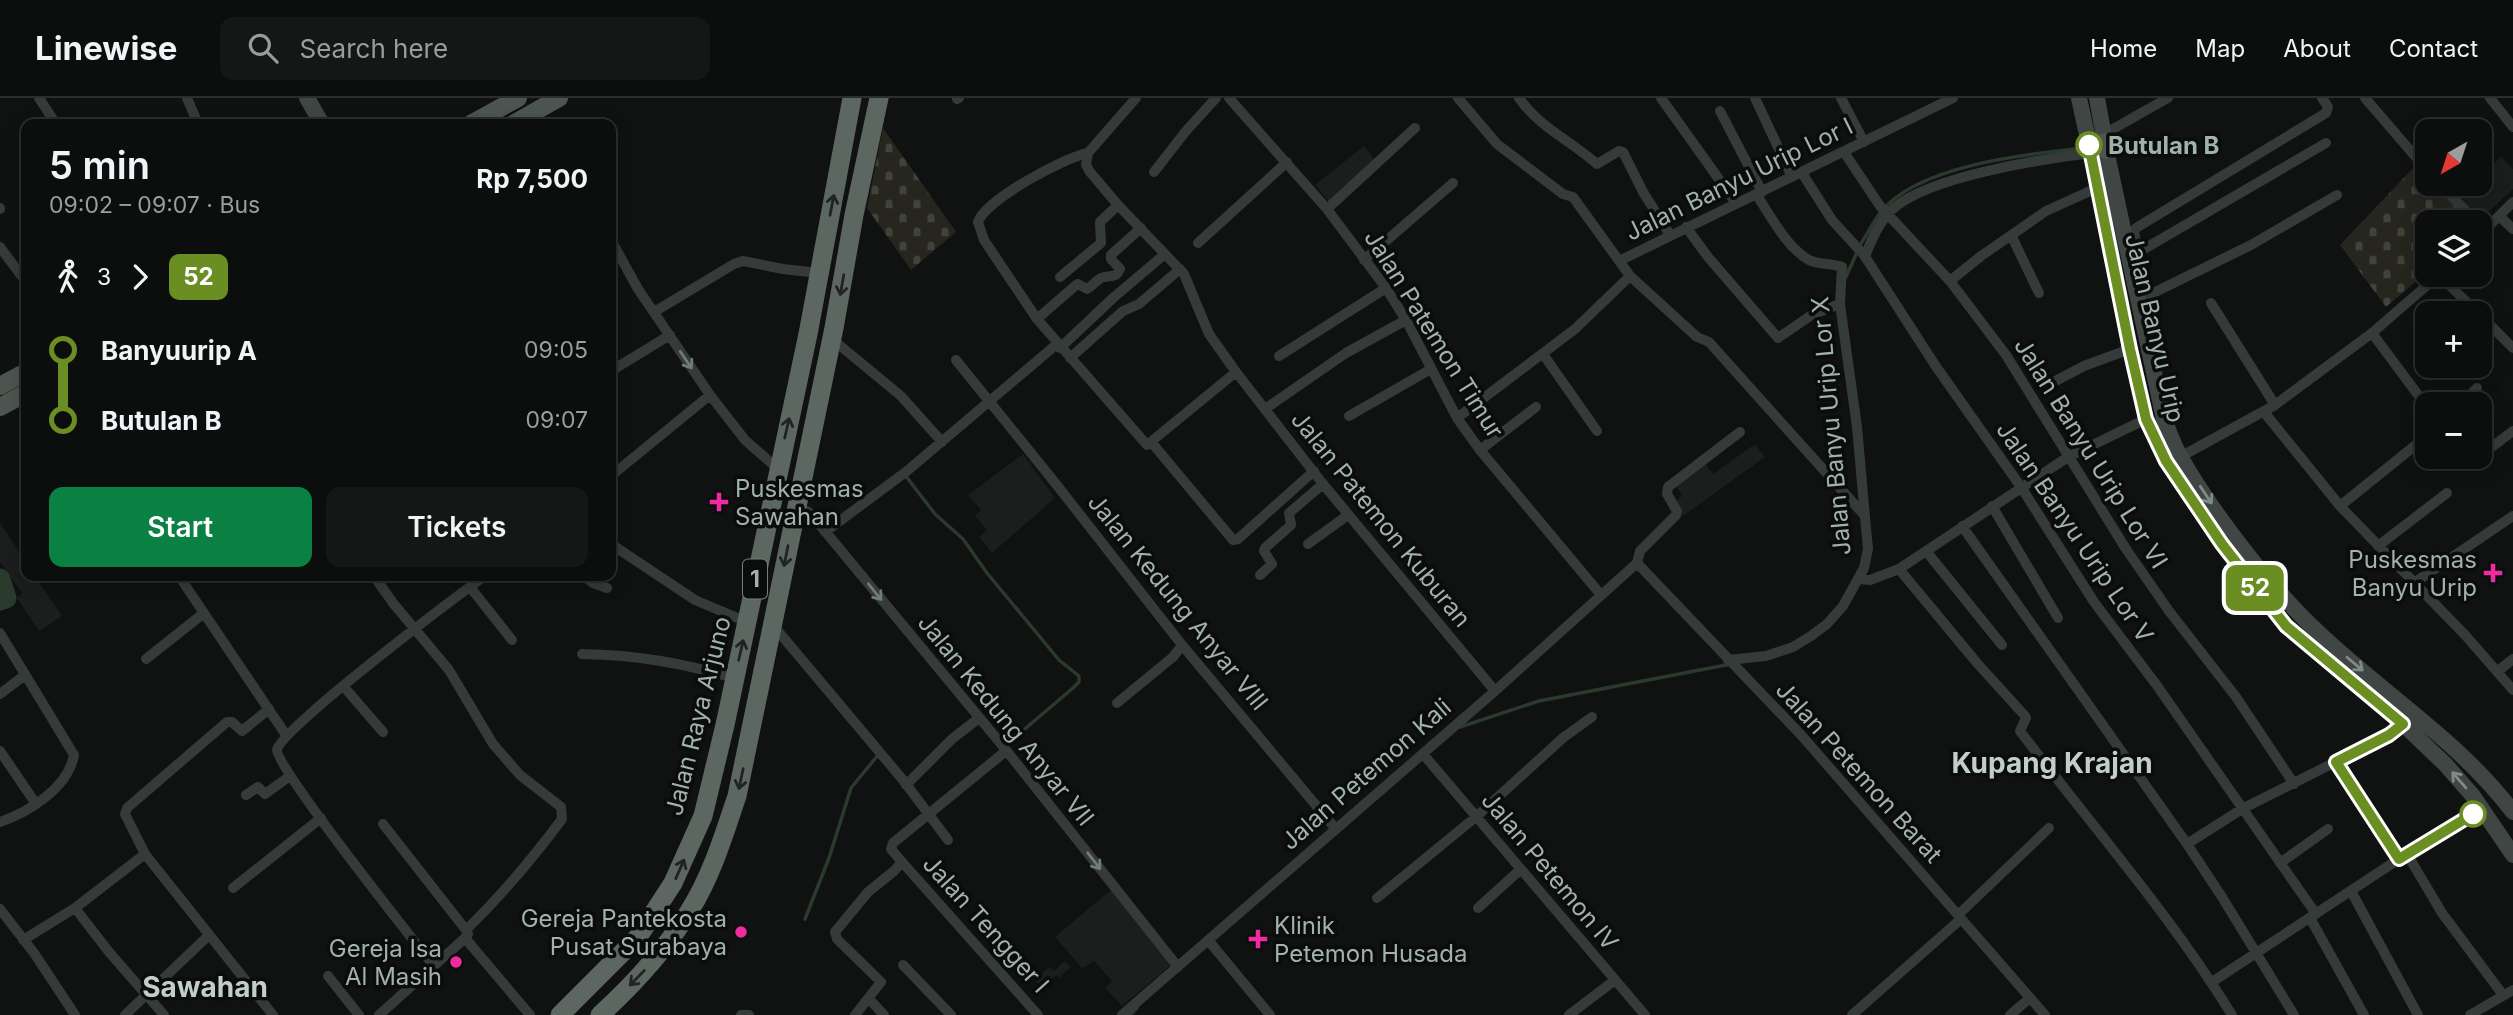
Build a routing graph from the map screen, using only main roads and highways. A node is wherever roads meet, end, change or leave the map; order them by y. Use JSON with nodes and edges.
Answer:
{"nodes":[{"id":1,"x":518,"y":98,"type":"edge"},
{"id":2,"x":559,"y":98,"type":"edge"},
{"id":3,"x":852,"y":98,"type":"edge"},
{"id":4,"x":879,"y":98,"type":"edge"},
{"id":5,"x":2079,"y":98,"type":"edge"},
{"id":6,"x":2097,"y":98,"type":"edge"},
{"id":7,"x":307,"y":99,"type":"edge"},
{"id":8,"x":499,"y":103,"type":"edge"},
{"id":9,"x":309,"y":119,"type":"edge"},
{"id":10,"x":319,"y":119,"type":"edge"},
{"id":11,"x":478,"y":119,"type":"edge"},
{"id":12,"x":534,"y":119,"type":"edge"},
{"id":13,"x":2098,"y":145,"type":"junction"},
{"id":14,"x":811,"y":312,"type":"junction"},
{"id":15,"x":832,"y":339,"type":"junction"},
{"id":16,"x":805,"y":345,"type":"junction"},
{"id":17,"x":21,"y":375,"type":"edge"},
{"id":18,"x":0,"y":386,"type":"edge"},
{"id":19,"x":21,"y":396,"type":"edge"},
{"id":20,"x":0,"y":407,"type":"edge"},
{"id":21,"x":2300,"y":615,"type":"junction"},
{"id":22,"x":2286,"y":626,"type":"junction"},
{"id":23,"x":2513,"y":812,"type":"edge"},
{"id":24,"x":2513,"y":855,"type":"edge"},
{"id":25,"x":559,"y":1015,"type":"edge"},
{"id":26,"x":600,"y":1015,"type":"edge"}],
"edges":[{"from":1,"to":8,"type":"main road"},
{"from":2,"to":12,"type":"main road"},
{"from":14,"to":3,"type":"highway","name":"Jalan Raya Arjuno","number":"1","one_way":true},
{"from":4,"to":15,"type":"highway","name":"Jalan Raya Arjuno","number":"1","one_way":true},
{"from":5,"to":13,"type":"main road","name":"Jalan Banyu Urip"},
{"from":6,"to":13,"type":"main road","name":"Jalan Banyu Urip"},
{"from":7,"to":9,"type":"main road"},
{"from":7,"to":10,"type":"main road"},
{"from":8,"to":11,"type":"main road"},
{"from":13,"to":21,"type":"main road","name":"Jalan Banyu Urip","one_way":true},
{"from":13,"to":22,"type":"main road","name":"Jalan Banyu Urip"},
{"from":14,"to":15,"type":"highway"},
{"from":14,"to":16,"type":"highway","name":"Jalan Raya Arjuno","number":"1"},
{"from":15,"to":16,"type":"highway"},
{"from":15,"to":26,"type":"highway","name":"Jalan Raya Arjuno","number":"1","one_way":true},
{"from":25,"to":16,"type":"highway","name":"Jalan Raya Arjuno","number":"1","one_way":true},
{"from":17,"to":18,"type":"main road"},
{"from":19,"to":20,"type":"main road"},
{"from":21,"to":22,"type":"main road"},
{"from":21,"to":23,"type":"main road","name":"Jalan Banyu Urip","one_way":true},
{"from":24,"to":22,"type":"main road","name":"Jalan Banyu Urip","one_way":true}]}
